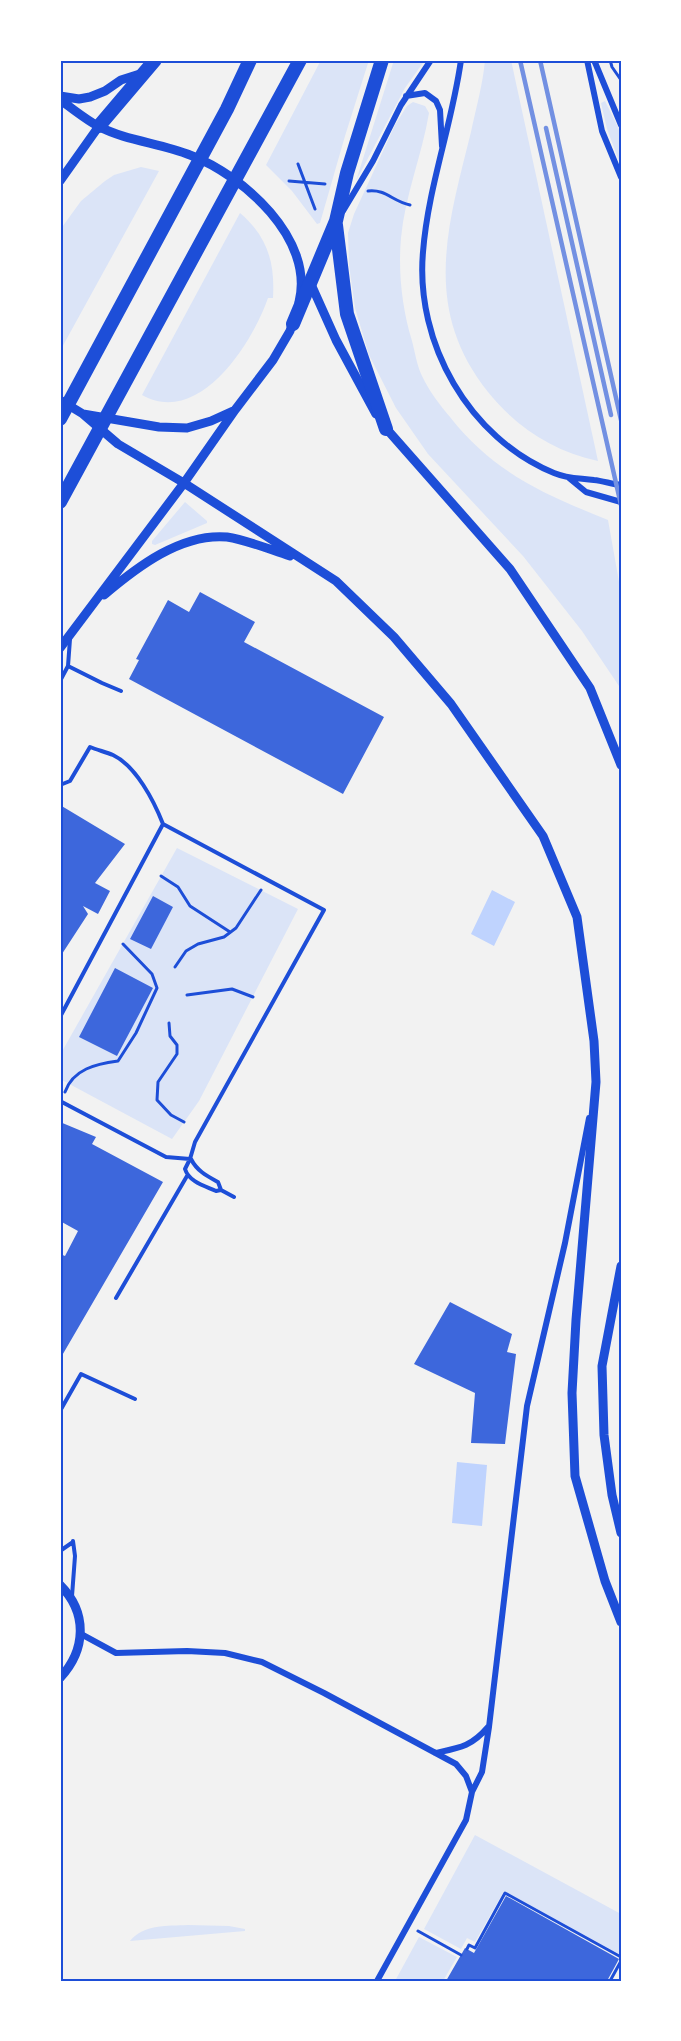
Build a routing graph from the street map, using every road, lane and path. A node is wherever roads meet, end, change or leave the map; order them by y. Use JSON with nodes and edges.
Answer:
{"nodes":[{"id":1,"x":155,"y":60,"type":"edge"},
{"id":2,"x":250,"y":60,"type":"edge"},
{"id":3,"x":300,"y":60,"type":"edge"},
{"id":4,"x":382,"y":60,"type":"edge"},
{"id":5,"x":431,"y":60,"type":"edge"},
{"id":6,"x":461,"y":60,"type":"edge"},
{"id":7,"x":587,"y":60,"type":"edge"},
{"id":8,"x":594,"y":60,"type":"edge"},
{"id":9,"x":610,"y":60,"type":"edge"},
{"id":10,"x":145,"y":67,"type":"edge"},
{"id":11,"x":621,"y":80,"type":"edge"},
{"id":12,"x":406,"y":96,"type":"junction"},
{"id":13,"x":60,"y":98,"type":"edge"},
{"id":14,"x":609,"y":99,"type":"junction"},
{"id":15,"x":621,"y":110,"type":"edge"},
{"id":16,"x":621,"y":125,"type":"edge"},
{"id":17,"x":99,"y":126,"type":"junction"},
{"id":18,"x":442,"y":155,"type":"junction"},
{"id":19,"x":298,"y":164,"type":"dead end"},
{"id":20,"x":621,"y":177,"type":"edge"},
{"id":21,"x":289,"y":181,"type":"dead end"},
{"id":22,"x":60,"y":182,"type":"edge"},
{"id":23,"x":305,"y":182,"type":"junction"},
{"id":24,"x":324,"y":184,"type":"dead end"},
{"id":25,"x":367,"y":191,"type":"dead end"},
{"id":26,"x":410,"y":205,"type":"dead end"},
{"id":27,"x":315,"y":209,"type":"dead end"},
{"id":28,"x":336,"y":221,"type":"junction"},
{"id":29,"x":294,"y":247,"type":"junction"},
{"id":30,"x":311,"y":284,"type":"junction"},
{"id":31,"x":293,"y":324,"type":"junction"},
{"id":32,"x":60,"y":400,"type":"edge"},
{"id":33,"x":235,"y":410,"type":"junction"},
{"id":34,"x":83,"y":414,"type":"junction"},
{"id":35,"x":60,"y":418,"type":"edge"},
{"id":36,"x":386,"y":429,"type":"junction"},
{"id":37,"x":568,"y":478,"type":"junction"},
{"id":38,"x":184,"y":483,"type":"junction"},
{"id":39,"x":621,"y":485,"type":"edge"},
{"id":40,"x":60,"y":502,"type":"edge"},
{"id":41,"x":621,"y":502,"type":"edge"},
{"id":42,"x":302,"y":560,"type":"junction"},
{"id":43,"x":88,"y":609,"type":"junction"},
{"id":44,"x":70,"y":633,"type":"junction"},
{"id":45,"x":60,"y":648,"type":"edge"},
{"id":46,"x":68,"y":666,"type":"junction"},
{"id":47,"x":60,"y":681,"type":"edge"},
{"id":48,"x":121,"y":691,"type":"dead end"},
{"id":49,"x":621,"y":765,"type":"edge"},
{"id":50,"x":60,"y":785,"type":"edge"},
{"id":51,"x":162,"y":824,"type":"junction"},
{"id":52,"x":161,"y":876,"type":"dead end"},
{"id":53,"x":261,"y":890,"type":"dead end"},
{"id":54,"x":230,"y":932,"type":"junction"},
{"id":55,"x":123,"y":944,"type":"dead end"},
{"id":56,"x":175,"y":967,"type":"dead end"},
{"id":57,"x":188,"y":995,"type":"dead end"},
{"id":58,"x":253,"y":997,"type":"dead end"},
{"id":59,"x":60,"y":1017,"type":"edge"},
{"id":60,"x":169,"y":1023,"type":"dead end"},
{"id":61,"x":596,"y":1082,"type":"junction"},
{"id":62,"x":65,"y":1093,"type":"dead end"},
{"id":63,"x":60,"y":1101,"type":"edge"},
{"id":64,"x":184,"y":1122,"type":"dead end"},
{"id":65,"x":190,"y":1159,"type":"junction"},
{"id":66,"x":187,"y":1176,"type":"junction"},
{"id":67,"x":221,"y":1190,"type":"junction"},
{"id":68,"x":234,"y":1197,"type":"dead end"},
{"id":69,"x":621,"y":1266,"type":"edge"},
{"id":70,"x":116,"y":1298,"type":"dead end"},
{"id":71,"x":135,"y":1399,"type":"dead end"},
{"id":72,"x":60,"y":1411,"type":"edge"},
{"id":73,"x":621,"y":1533,"type":"edge"},
{"id":74,"x":60,"y":1551,"type":"edge"},
{"id":75,"x":60,"y":1585,"type":"edge"},
{"id":76,"x":72,"y":1600,"type":"junction"},
{"id":77,"x":621,"y":1622,"type":"edge"},
{"id":78,"x":81,"y":1634,"type":"junction"},
{"id":79,"x":60,"y":1678,"type":"edge"},
{"id":80,"x":489,"y":1727,"type":"junction"},
{"id":81,"x":434,"y":1753,"type":"junction"},
{"id":82,"x":472,"y":1792,"type":"junction"},
{"id":83,"x":418,"y":1931,"type":"dead end"},
{"id":84,"x":467,"y":1949,"type":"dead end"},
{"id":85,"x":461,"y":1955,"type":"dead end"},
{"id":86,"x":621,"y":1959,"type":"edge"},
{"id":87,"x":377,"y":1981,"type":"edge"},
{"id":88,"x":610,"y":1981,"type":"edge"}],
"edges":[{"from":1,"to":10,"type":"highway"},
{"from":2,"to":35,"type":"highway"},
{"from":3,"to":40,"type":"highway"},
{"from":4,"to":28,"type":"highway"},
{"from":5,"to":12,"type":"street"},
{"from":6,"to":18,"type":"street"},
{"from":7,"to":20,"type":"street"},
{"from":8,"to":14,"type":"street"},
{"from":9,"to":11,"type":"path"},
{"from":10,"to":13,"type":"street"},
{"from":10,"to":17,"type":"highway"},
{"from":12,"to":18,"type":"street"},
{"from":12,"to":28,"type":"street"},
{"from":13,"to":17,"type":"street"},
{"from":14,"to":15,"type":"street"},
{"from":14,"to":16,"type":"street"},
{"from":17,"to":22,"type":"street"},
{"from":17,"to":29,"type":"street"},
{"from":18,"to":37,"type":"street"},
{"from":19,"to":23,"type":"path"},
{"from":21,"to":23,"type":"path"},
{"from":23,"to":24,"type":"path"},
{"from":23,"to":27,"type":"path"},
{"from":25,"to":26,"type":"path"},
{"from":28,"to":30,"type":"highway"},
{"from":28,"to":36,"type":"highway"},
{"from":29,"to":30,"type":"street"},
{"from":29,"to":31,"type":"street"},
{"from":30,"to":31,"type":"highway"},
{"from":30,"to":36,"type":"street"},
{"from":31,"to":33,"type":"street"},
{"from":32,"to":34,"type":"street"},
{"from":33,"to":34,"type":"street"},
{"from":33,"to":38,"type":"street"},
{"from":34,"to":38,"type":"street"},
{"from":36,"to":49,"type":"street"},
{"from":37,"to":39,"type":"street"},
{"from":37,"to":41,"type":"street"},
{"from":38,"to":42,"type":"street"},
{"from":38,"to":43,"type":"street"},
{"from":42,"to":43,"type":"street"},
{"from":42,"to":61,"type":"street"},
{"from":43,"to":44,"type":"street"},
{"from":44,"to":45,"type":"street"},
{"from":44,"to":46,"type":"lane"},
{"from":46,"to":47,"type":"lane"},
{"from":46,"to":48,"type":"lane"},
{"from":50,"to":51,"type":"lane"},
{"from":51,"to":59,"type":"lane"},
{"from":51,"to":65,"type":"lane"},
{"from":52,"to":54,"type":"path"},
{"from":53,"to":54,"type":"path"},
{"from":54,"to":56,"type":"path"},
{"from":55,"to":62,"type":"path"},
{"from":57,"to":58,"type":"path"},
{"from":60,"to":64,"type":"path"},
{"from":61,"to":77,"type":"street"},
{"from":61,"to":80,"type":"street"},
{"from":63,"to":65,"type":"lane"},
{"from":65,"to":66,"type":"lane"},
{"from":65,"to":67,"type":"lane"},
{"from":66,"to":67,"type":"lane"},
{"from":66,"to":70,"type":"lane"},
{"from":67,"to":68,"type":"lane"},
{"from":69,"to":73,"type":"street"},
{"from":71,"to":72,"type":"lane"},
{"from":74,"to":76,"type":"lane"},
{"from":75,"to":76,"type":"street"},
{"from":76,"to":78,"type":"street"},
{"from":78,"to":79,"type":"street"},
{"from":78,"to":81,"type":"street"},
{"from":80,"to":81,"type":"street"},
{"from":80,"to":82,"type":"street"},
{"from":81,"to":82,"type":"street"},
{"from":82,"to":87,"type":"street"},
{"from":83,"to":85,"type":"path"},
{"from":84,"to":86,"type":"path"},
{"from":86,"to":88,"type":"path"}]}
